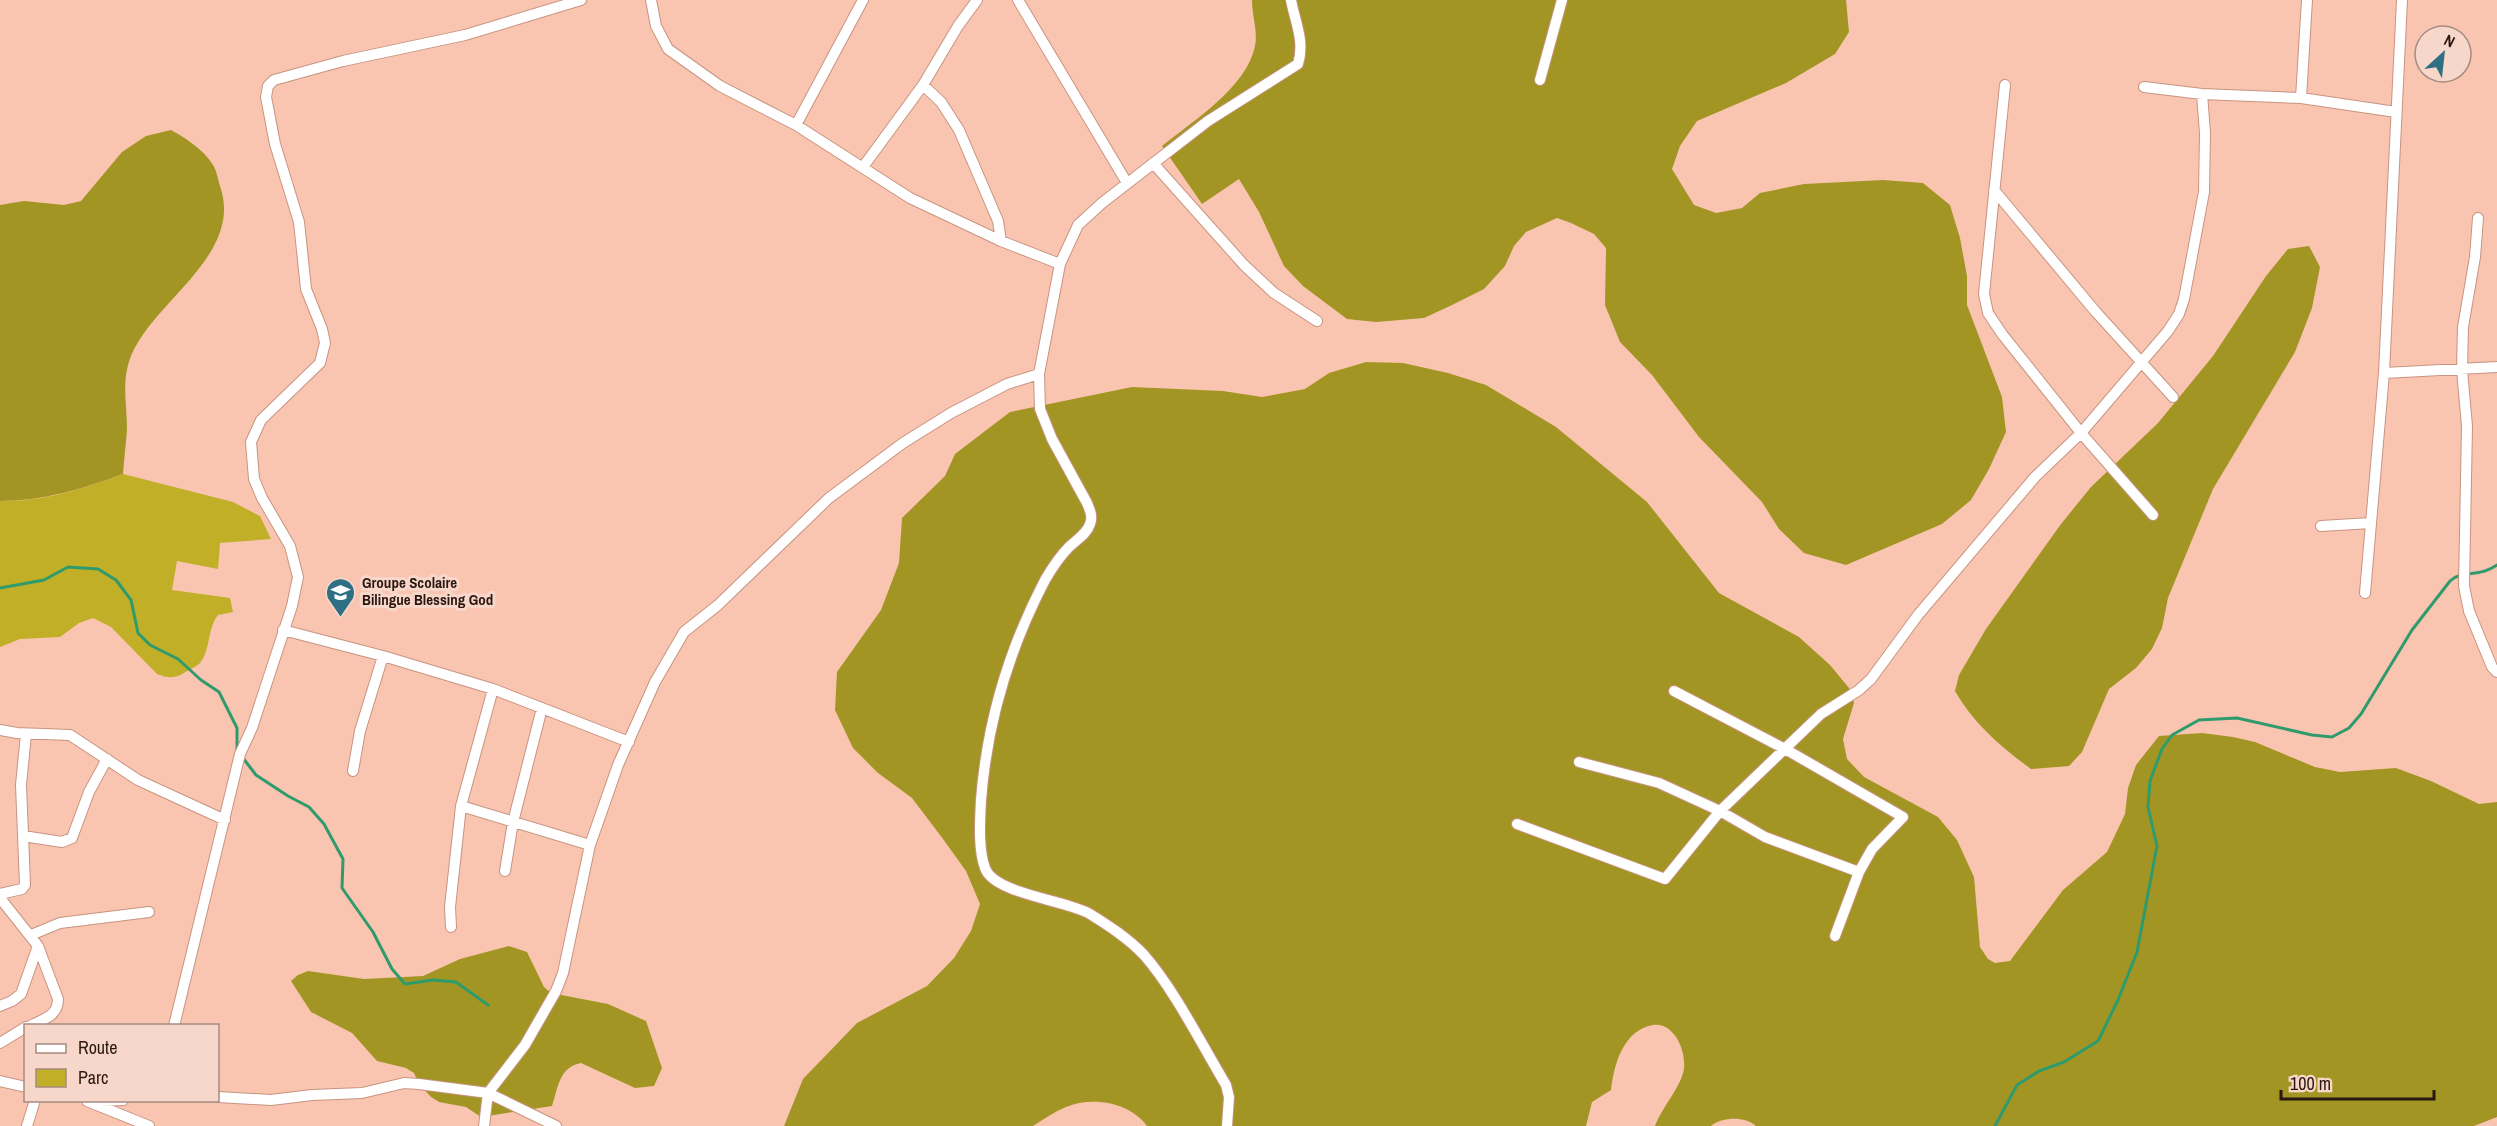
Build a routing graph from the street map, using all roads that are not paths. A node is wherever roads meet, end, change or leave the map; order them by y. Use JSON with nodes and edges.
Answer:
{"nodes":[{"id":1,"x":580,"y":0,"type":"edge"},
{"id":2,"x":651,"y":0,"type":"edge"},
{"id":3,"x":863,"y":0,"type":"edge"},
{"id":4,"x":977,"y":0,"type":"edge"},
{"id":5,"x":1018,"y":0,"type":"edge"},
{"id":6,"x":1291,"y":0,"type":"edge"},
{"id":7,"x":1562,"y":0,"type":"edge"},
{"id":8,"x":2307,"y":0,"type":"edge"},
{"id":9,"x":2402,"y":0,"type":"edge"},
{"id":10,"x":1540,"y":80,"type":"dead end"},
{"id":11,"x":922,"y":85,"type":"junction"},
{"id":12,"x":2005,"y":85,"type":"dead end"},
{"id":13,"x":2144,"y":87,"type":"dead end"},
{"id":14,"x":2202,"y":94,"type":"junction"},
{"id":15,"x":2301,"y":98,"type":"junction"},
{"id":16,"x":2396,"y":112,"type":"junction"},
{"id":17,"x":796,"y":125,"type":"junction"},
{"id":18,"x":1153,"y":163,"type":"junction"},
{"id":19,"x":863,"y":167,"type":"junction"},
{"id":20,"x":1127,"y":183,"type":"junction"},
{"id":21,"x":1994,"y":190,"type":"junction"},
{"id":22,"x":2478,"y":218,"type":"dead end"},
{"id":23,"x":1001,"y":241,"type":"junction"},
{"id":24,"x":1060,"y":264,"type":"junction"},
{"id":25,"x":1317,"y":321,"type":"dead end"},
{"id":26,"x":2141,"y":363,"type":"junction"},
{"id":27,"x":2497,"y":367,"type":"edge"},
{"id":28,"x":2462,"y":370,"type":"junction"},
{"id":29,"x":2384,"y":373,"type":"junction"},
{"id":30,"x":1039,"y":374,"type":"junction"},
{"id":31,"x":2173,"y":397,"type":"dead end"},
{"id":32,"x":2081,"y":433,"type":"junction"},
{"id":33,"x":2153,"y":515,"type":"dead end"},
{"id":34,"x":2371,"y":523,"type":"junction"},
{"id":35,"x":2321,"y":526,"type":"dead end"},
{"id":36,"x":2365,"y":593,"type":"dead end"},
{"id":37,"x":283,"y":630,"type":"junction"},
{"id":38,"x":383,"y":656,"type":"junction"},
{"id":39,"x":2497,"y":672,"type":"edge"},
{"id":40,"x":493,"y":689,"type":"junction"},
{"id":41,"x":1674,"y":691,"type":"dead end"},
{"id":42,"x":542,"y":708,"type":"junction"},
{"id":43,"x":0,"y":730,"type":"edge"},
{"id":44,"x":26,"y":734,"type":"junction"},
{"id":45,"x":629,"y":742,"type":"junction"},
{"id":46,"x":1785,"y":749,"type":"junction"},
{"id":47,"x":107,"y":759,"type":"junction"},
{"id":48,"x":1579,"y":762,"type":"dead end"},
{"id":49,"x":353,"y":771,"type":"dead end"},
{"id":50,"x":461,"y":806,"type":"junction"},
{"id":51,"x":1720,"y":812,"type":"junction"},
{"id":52,"x":225,"y":820,"type":"junction"},
{"id":53,"x":513,"y":822,"type":"junction"},
{"id":54,"x":1517,"y":824,"type":"dead end"},
{"id":55,"x":23,"y":836,"type":"junction"},
{"id":56,"x":590,"y":845,"type":"junction"},
{"id":57,"x":505,"y":871,"type":"dead end"},
{"id":58,"x":1859,"y":872,"type":"junction"},
{"id":59,"x":0,"y":896,"type":"edge"},
{"id":60,"x":149,"y":912,"type":"dead end"},
{"id":61,"x":451,"y":927,"type":"dead end"},
{"id":62,"x":31,"y":935,"type":"junction"},
{"id":63,"x":1835,"y":936,"type":"dead end"},
{"id":64,"x":38,"y":946,"type":"junction"},
{"id":65,"x":0,"y":1006,"type":"edge"},
{"id":66,"x":32,"y":1024,"type":"edge"},
{"id":67,"x":174,"y":1024,"type":"edge"},
{"id":68,"x":24,"y":1028,"type":"edge"},
{"id":69,"x":0,"y":1043,"type":"edge"},
{"id":70,"x":0,"y":1081,"type":"edge"},
{"id":71,"x":24,"y":1087,"type":"edge"},
{"id":72,"x":488,"y":1093,"type":"junction"},
{"id":73,"x":219,"y":1096,"type":"edge"},
{"id":74,"x":35,"y":1102,"type":"edge"},
{"id":75,"x":89,"y":1102,"type":"edge"},
{"id":76,"x":27,"y":1126,"type":"edge"},
{"id":77,"x":149,"y":1126,"type":"edge"},
{"id":78,"x":484,"y":1126,"type":"edge"},
{"id":79,"x":556,"y":1126,"type":"edge"},
{"id":80,"x":1227,"y":1126,"type":"edge"}],
"edges":[{"from":1,"to":37,"type":"street"},
{"from":2,"to":17,"type":"street"},
{"from":3,"to":17,"type":"street"},
{"from":4,"to":11,"type":"street"},
{"from":5,"to":20,"type":"street"},
{"from":6,"to":18,"type":"street"},
{"from":7,"to":10,"type":"street"},
{"from":8,"to":15,"type":"street"},
{"from":9,"to":16,"type":"street"},
{"from":11,"to":19,"type":"street"},
{"from":11,"to":23,"type":"street"},
{"from":12,"to":21,"type":"street"},
{"from":13,"to":14,"type":"street"},
{"from":14,"to":15,"type":"street"},
{"from":14,"to":26,"type":"street"},
{"from":15,"to":16,"type":"street"},
{"from":16,"to":29,"type":"street"},
{"from":17,"to":19,"type":"street"},
{"from":18,"to":20,"type":"street"},
{"from":18,"to":25,"type":"street"},
{"from":19,"to":23,"type":"street"},
{"from":20,"to":24,"type":"street"},
{"from":21,"to":26,"type":"street"},
{"from":21,"to":32,"type":"street"},
{"from":22,"to":28,"type":"street"},
{"from":23,"to":24,"type":"street"},
{"from":24,"to":30,"type":"street"},
{"from":26,"to":31,"type":"street"},
{"from":26,"to":32,"type":"street"},
{"from":27,"to":28,"type":"street"},
{"from":28,"to":29,"type":"street"},
{"from":28,"to":39,"type":"street"},
{"from":29,"to":34,"type":"street"},
{"from":30,"to":45,"type":"street"},
{"from":30,"to":80,"type":"street"},
{"from":32,"to":33,"type":"street"},
{"from":32,"to":46,"type":"street"},
{"from":34,"to":35,"type":"street"},
{"from":34,"to":36,"type":"street"},
{"from":37,"to":38,"type":"street"},
{"from":37,"to":52,"type":"street"},
{"from":38,"to":40,"type":"street"},
{"from":38,"to":49,"type":"street"},
{"from":40,"to":42,"type":"street"},
{"from":40,"to":50,"type":"street"},
{"from":41,"to":46,"type":"street"},
{"from":42,"to":45,"type":"street"},
{"from":42,"to":53,"type":"street"},
{"from":43,"to":44,"type":"street"},
{"from":44,"to":47,"type":"street"},
{"from":44,"to":55,"type":"street"},
{"from":45,"to":56,"type":"street"},
{"from":46,"to":51,"type":"street"},
{"from":46,"to":58,"type":"street"},
{"from":47,"to":52,"type":"street"},
{"from":47,"to":55,"type":"street"},
{"from":48,"to":51,"type":"street"},
{"from":50,"to":53,"type":"street"},
{"from":50,"to":61,"type":"street"},
{"from":51,"to":54,"type":"street"},
{"from":51,"to":58,"type":"street"},
{"from":52,"to":67,"type":"street"},
{"from":53,"to":56,"type":"street"},
{"from":53,"to":57,"type":"street"},
{"from":55,"to":59,"type":"street"},
{"from":56,"to":72,"type":"street"},
{"from":58,"to":63,"type":"street"},
{"from":59,"to":62,"type":"street"},
{"from":60,"to":62,"type":"street"},
{"from":62,"to":64,"type":"street"},
{"from":64,"to":65,"type":"street"},
{"from":64,"to":66,"type":"street"},
{"from":68,"to":69,"type":"street"},
{"from":70,"to":71,"type":"street"},
{"from":72,"to":73,"type":"street"},
{"from":72,"to":78,"type":"street"},
{"from":72,"to":79,"type":"street"},
{"from":74,"to":76,"type":"street"},
{"from":75,"to":77,"type":"street"}]}
